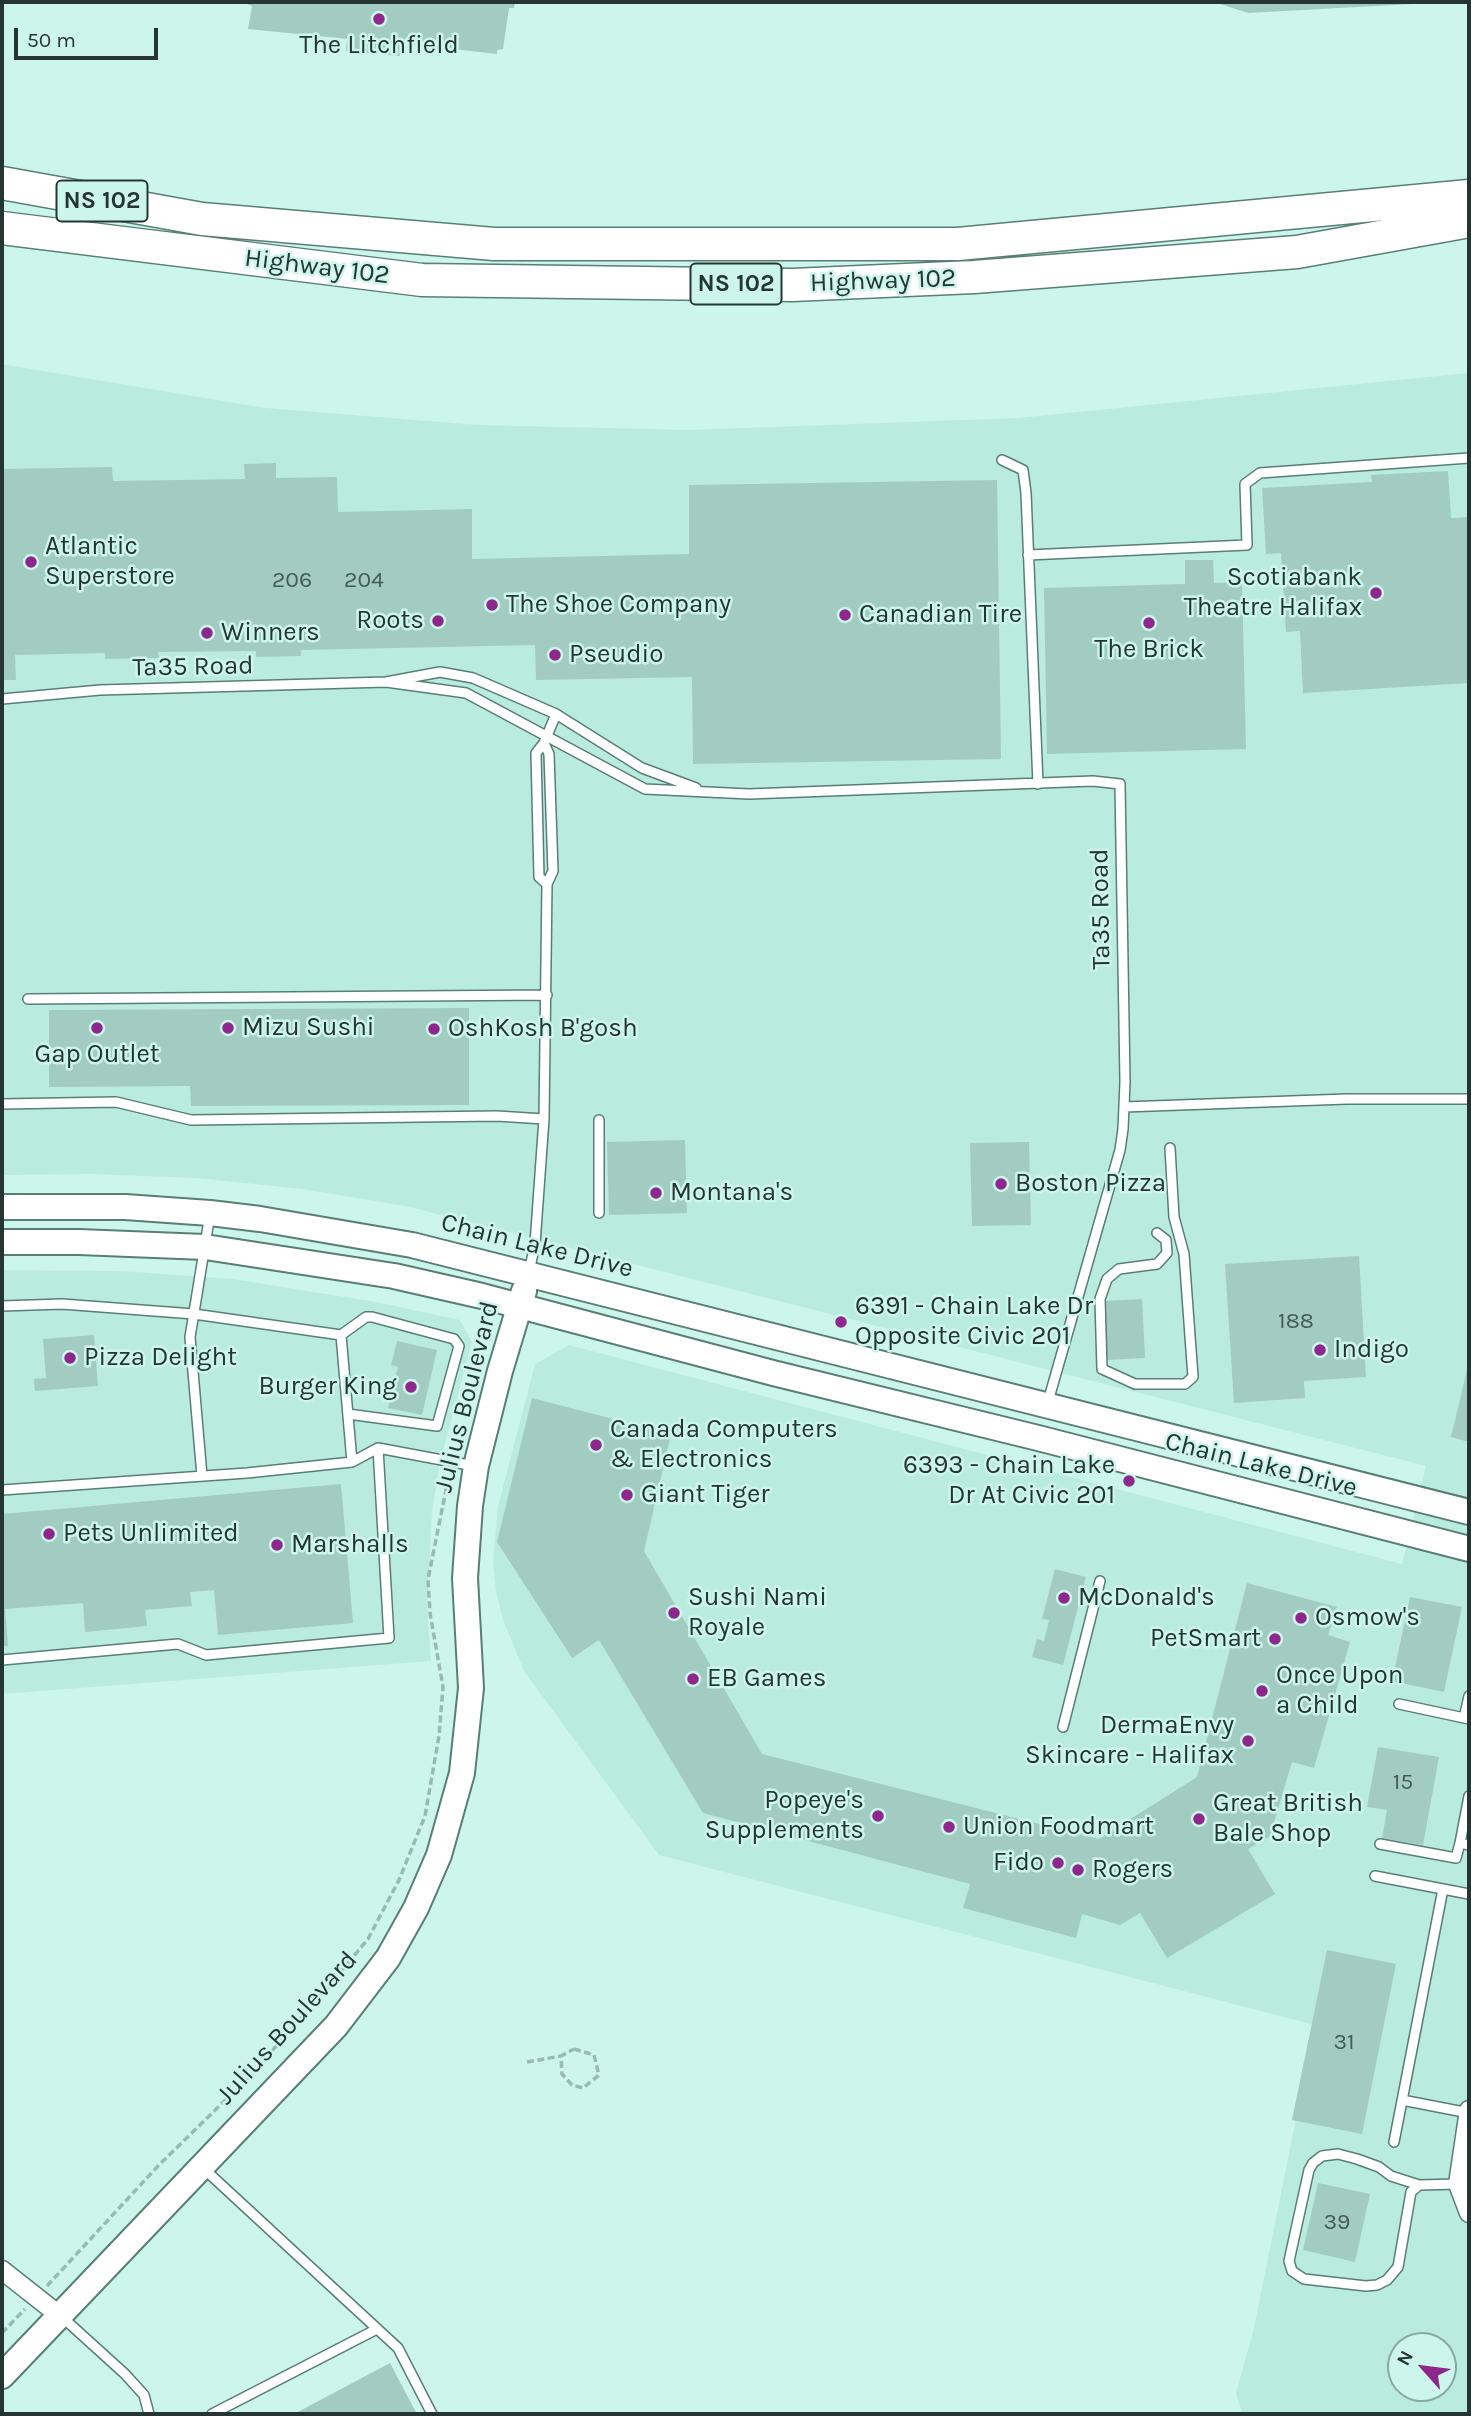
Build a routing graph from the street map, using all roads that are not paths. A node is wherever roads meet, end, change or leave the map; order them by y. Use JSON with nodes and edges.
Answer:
{"nodes":[{"id":1,"x":2,"y":181,"type":"edge"},
{"id":2,"x":1469,"y":196,"type":"edge"},
{"id":3,"x":1469,"y":221,"type":"edge"},
{"id":4,"x":2,"y":228,"type":"edge"},
{"id":5,"x":2,"y":245,"type":"edge"},
{"id":6,"x":422,"y":280,"type":"junction"},
{"id":7,"x":1469,"y":457,"type":"edge"},
{"id":8,"x":1002,"y":460,"type":"dead end"},
{"id":9,"x":1028,"y":555,"type":"junction"},
{"id":10,"x":386,"y":682,"type":"junction"},
{"id":11,"x":2,"y":699,"type":"edge"},
{"id":12,"x":556,"y":714,"type":"junction"},
{"id":13,"x":545,"y":739,"type":"junction"},
{"id":14,"x":1038,"y":784,"type":"junction"},
{"id":15,"x":702,"y":790,"type":"junction"},
{"id":16,"x":547,"y":884,"type":"junction"},
{"id":17,"x":547,"y":995,"type":"junction"},
{"id":18,"x":28,"y":999,"type":"dead end"},
{"id":19,"x":1469,"y":1099,"type":"edge"},
{"id":20,"x":2,"y":1104,"type":"edge"},
{"id":21,"x":1124,"y":1107,"type":"junction"},
{"id":22,"x":544,"y":1119,"type":"junction"},
{"id":23,"x":599,"y":1120,"type":"dead end"},
{"id":24,"x":1170,"y":1148,"type":"dead end"},
{"id":25,"x":2,"y":1207,"type":"edge"},
{"id":26,"x":210,"y":1213,"type":"junction"},
{"id":27,"x":599,"y":1213,"type":"dead end"},
{"id":28,"x":1157,"y":1233,"type":"dead end"},
{"id":29,"x":2,"y":1242,"type":"edge"},
{"id":30,"x":205,"y":1247,"type":"junction"},
{"id":31,"x":528,"y":1273,"type":"junction"},
{"id":32,"x":2,"y":1306,"type":"edge"},
{"id":33,"x":520,"y":1306,"type":"junction"},
{"id":34,"x":194,"y":1314,"type":"junction"},
{"id":35,"x":341,"y":1335,"type":"junction"},
{"id":36,"x":1046,"y":1407,"type":"junction"},
{"id":37,"x":348,"y":1414,"type":"junction"},
{"id":38,"x":1038,"y":1438,"type":"junction"},
{"id":39,"x":378,"y":1448,"type":"junction"},
{"id":40,"x":352,"y":1462,"type":"junction"},
{"id":41,"x":464,"y":1464,"type":"junction"},
{"id":42,"x":201,"y":1476,"type":"junction"},
{"id":43,"x":2,"y":1490,"type":"edge"},
{"id":44,"x":1469,"y":1512,"type":"edge"},
{"id":45,"x":1469,"y":1549,"type":"edge"},
{"id":46,"x":1100,"y":1581,"type":"dead end"},
{"id":47,"x":2,"y":1660,"type":"edge"},
{"id":48,"x":1469,"y":1696,"type":"edge"},
{"id":49,"x":1399,"y":1704,"type":"dead end"},
{"id":50,"x":1467,"y":1719,"type":"edge"},
{"id":51,"x":1063,"y":1727,"type":"dead end"},
{"id":52,"x":1469,"y":1796,"type":"edge"},
{"id":53,"x":1380,"y":1844,"type":"dead end"},
{"id":54,"x":1465,"y":1844,"type":"edge"},
{"id":55,"x":1375,"y":1876,"type":"dead end"},
{"id":56,"x":1443,"y":1889,"type":"junction"},
{"id":57,"x":1469,"y":1894,"type":"edge"},
{"id":58,"x":1402,"y":2100,"type":"junction"},
{"id":59,"x":1469,"y":2112,"type":"edge"},
{"id":60,"x":1394,"y":2142,"type":"dead end"},
{"id":61,"x":201,"y":2166,"type":"junction"},
{"id":62,"x":1419,"y":2185,"type":"junction"},
{"id":63,"x":1458,"y":2185,"type":"junction"},
{"id":64,"x":1469,"y":2213,"type":"edge"},
{"id":65,"x":2,"y":2270,"type":"edge"},
{"id":66,"x":60,"y":2315,"type":"junction"},
{"id":67,"x":377,"y":2329,"type":"junction"},
{"id":68,"x":2,"y":2375,"type":"edge"},
{"id":69,"x":149,"y":2414,"type":"edge"},
{"id":70,"x":212,"y":2414,"type":"edge"},
{"id":71,"x":432,"y":2414,"type":"edge"}],
"edges":[{"from":1,"to":2,"type":"highway","name":"Highway 102","number":"NS 102"},
{"from":3,"to":6,"type":"highway","name":"Highway 102","number":"NS 102"},
{"from":4,"to":6,"type":"highway","name":"Highway 102","number":"NS 102"},
{"from":5,"to":6,"type":"highway"},
{"from":7,"to":9,"type":"lane"},
{"from":8,"to":9,"type":"lane"},
{"from":9,"to":14,"type":"lane"},
{"from":10,"to":11,"type":"lane","name":"Ta35 Road"},
{"from":10,"to":12,"type":"lane","name":"Ta35 Road"},
{"from":10,"to":13,"type":"lane","name":"Ta35 Road"},
{"from":12,"to":13,"type":"lane"},
{"from":12,"to":15,"type":"lane","name":"Ta35 Road"},
{"from":13,"to":15,"type":"lane","name":"Ta35 Road"},
{"from":13,"to":16,"type":"lane"},
{"from":13,"to":16,"type":"lane"},
{"from":14,"to":15,"type":"lane","name":"Ta35 Road"},
{"from":14,"to":21,"type":"lane","name":"Ta35 Road"},
{"from":16,"to":17,"type":"lane"},
{"from":17,"to":18,"type":"lane"},
{"from":17,"to":22,"type":"lane"},
{"from":19,"to":21,"type":"lane"},
{"from":20,"to":22,"type":"lane"},
{"from":21,"to":36,"type":"lane"},
{"from":22,"to":31,"type":"lane"},
{"from":23,"to":27,"type":"lane"},
{"from":24,"to":28,"type":"lane"},
{"from":25,"to":26,"type":"street","name":"Chain Lake Drive"},
{"from":26,"to":30,"type":"lane"},
{"from":26,"to":31,"type":"street","name":"Chain Lake Drive"},
{"from":29,"to":30,"type":"street","name":"Chain Lake Drive"},
{"from":30,"to":33,"type":"street","name":"Chain Lake Drive"},
{"from":30,"to":34,"type":"lane"},
{"from":31,"to":33,"type":"street","name":"Julius Boulevard"},
{"from":31,"to":36,"type":"street","name":"Chain Lake Drive"},
{"from":32,"to":34,"type":"lane"},
{"from":33,"to":38,"type":"street","name":"Chain Lake Drive"},
{"from":33,"to":41,"type":"street","name":"Julius Boulevard"},
{"from":34,"to":35,"type":"lane"},
{"from":34,"to":42,"type":"lane"},
{"from":35,"to":37,"type":"lane"},
{"from":35,"to":37,"type":"lane"},
{"from":36,"to":38,"type":"street"},
{"from":36,"to":44,"type":"street","name":"Chain Lake Drive"},
{"from":37,"to":40,"type":"lane"},
{"from":38,"to":45,"type":"street","name":"Chain Lake Drive"},
{"from":39,"to":40,"type":"lane"},
{"from":39,"to":41,"type":"lane"},
{"from":39,"to":47,"type":"lane"},
{"from":40,"to":42,"type":"lane"},
{"from":41,"to":61,"type":"street","name":"Julius Boulevard"},
{"from":42,"to":43,"type":"lane"},
{"from":46,"to":51,"type":"lane"},
{"from":48,"to":50,"type":"lane"},
{"from":49,"to":50,"type":"lane"},
{"from":52,"to":54,"type":"lane"},
{"from":53,"to":54,"type":"lane"},
{"from":55,"to":56,"type":"lane"},
{"from":56,"to":57,"type":"lane"},
{"from":56,"to":58,"type":"lane"},
{"from":58,"to":59,"type":"lane"},
{"from":58,"to":60,"type":"lane"},
{"from":59,"to":63,"type":"street"},
{"from":61,"to":66,"type":"street","name":"Julius Boulevard"},
{"from":61,"to":67,"type":"lane"},
{"from":62,"to":62,"type":"lane"},
{"from":62,"to":63,"type":"lane"},
{"from":63,"to":64,"type":"street"},
{"from":65,"to":66,"type":"street"},
{"from":66,"to":68,"type":"street","name":"Julius Boulevard"},
{"from":66,"to":69,"type":"lane"},
{"from":67,"to":70,"type":"lane"},
{"from":67,"to":71,"type":"lane"}]}
